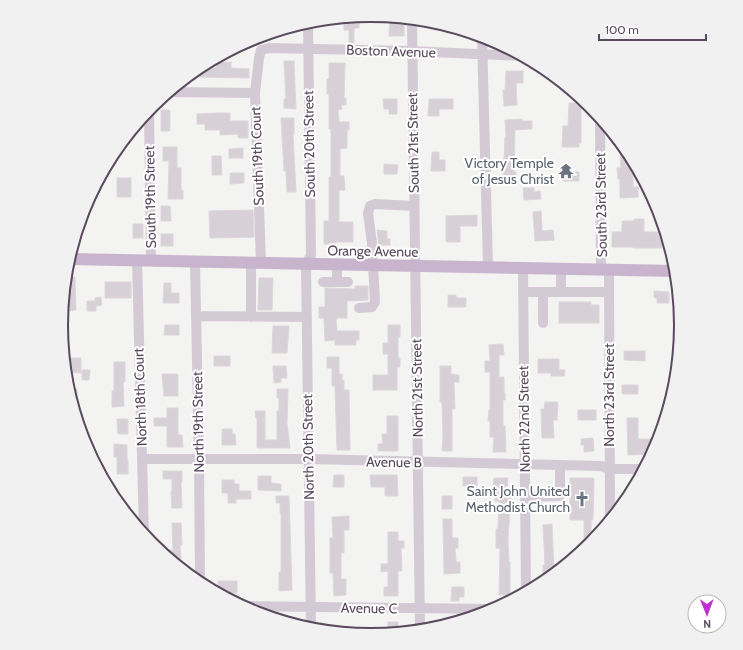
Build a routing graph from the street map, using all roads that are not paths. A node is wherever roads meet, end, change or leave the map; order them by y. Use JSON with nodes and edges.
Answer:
{"nodes":[{"id":1,"x":412,"y":25,"type":"edge"},
{"id":2,"x":308,"y":29,"type":"edge"},
{"id":3,"x":482,"y":43,"type":"edge"},
{"id":4,"x":308,"y":49,"type":"junction"},
{"id":5,"x":261,"y":50,"type":"joint"},
{"id":6,"x":411,"y":51,"type":"junction"},
{"id":7,"x":482,"y":54,"type":"junction"},
{"id":8,"x":510,"y":55,"type":"edge"},
{"id":9,"x":178,"y":92,"type":"edge"},
{"id":10,"x":255,"y":93,"type":"junction"},
{"id":11,"x":149,"y":119,"type":"edge"},
{"id":12,"x":600,"y":127,"type":"edge"},
{"id":13,"x":414,"y":206,"type":"junction"},
{"id":14,"x":76,"y":259,"type":"edge"},
{"id":15,"x":136,"y":260,"type":"junction"},
{"id":16,"x":151,"y":261,"type":"junction"},
{"id":17,"x":195,"y":262,"type":"junction"},
{"id":18,"x":256,"y":263,"type":"junction"},
{"id":19,"x":306,"y":264,"type":"junction"},
{"id":20,"x":337,"y":265,"type":"junction"},
{"id":21,"x":374,"y":266,"type":"junction"},
{"id":22,"x":414,"y":267,"type":"junction"},
{"id":23,"x":488,"y":268,"type":"junction"},
{"id":24,"x":523,"y":269,"type":"junction"},
{"id":25,"x":561,"y":269,"type":"junction"},
{"id":26,"x":605,"y":269,"type":"junction"},
{"id":27,"x":670,"y":271,"type":"edge"},
{"id":28,"x":323,"y":282,"type":"dead end"},
{"id":29,"x":337,"y":282,"type":"junction"},
{"id":30,"x":348,"y":282,"type":"dead end"},
{"id":31,"x":523,"y":292,"type":"junction"},
{"id":32,"x":543,"y":292,"type":"junction"},
{"id":33,"x":561,"y":292,"type":"junction"},
{"id":34,"x":609,"y":292,"type":"junction"},
{"id":35,"x":359,"y":308,"type":"dead end"},
{"id":36,"x":196,"y":316,"type":"junction"},
{"id":37,"x":251,"y":317,"type":"junction"},
{"id":38,"x":307,"y":317,"type":"junction"},
{"id":39,"x":543,"y":323,"type":"dead end"},
{"id":40,"x":142,"y":459,"type":"junction"},
{"id":41,"x":199,"y":459,"type":"junction"},
{"id":42,"x":309,"y":460,"type":"junction"},
{"id":43,"x":418,"y":462,"type":"junction"},
{"id":44,"x":525,"y":465,"type":"junction"},
{"id":45,"x":560,"y":465,"type":"junction"},
{"id":46,"x":609,"y":469,"type":"junction"},
{"id":47,"x":638,"y":469,"type":"edge"},
{"id":48,"x":525,"y":497,"type":"junction"},
{"id":49,"x":610,"y":512,"type":"edge"},
{"id":50,"x":144,"y":525,"type":"edge"},
{"id":51,"x":200,"y":575,"type":"edge"},
{"id":52,"x":526,"y":585,"type":"edge"},
{"id":53,"x":259,"y":606,"type":"edge"},
{"id":54,"x":310,"y":607,"type":"junction"},
{"id":55,"x":420,"y":608,"type":"junction"},
{"id":56,"x":477,"y":609,"type":"edge"},
{"id":57,"x":311,"y":622,"type":"edge"},
{"id":58,"x":420,"y":624,"type":"edge"}],
"edges":[{"from":1,"to":6,"type":"street","name":"South 21st Street"},
{"from":2,"to":4,"type":"street","name":"South 20th Street"},
{"from":3,"to":7,"type":"street"},
{"from":4,"to":5,"type":"street","name":"Boston Avenue"},
{"from":4,"to":6,"type":"street","name":"Boston Avenue"},
{"from":4,"to":19,"type":"street","name":"South 20th Street"},
{"from":5,"to":10,"type":"street","name":"South 19th Court"},
{"from":6,"to":7,"type":"street","name":"Boston Avenue"},
{"from":6,"to":13,"type":"street","name":"South 21st Street"},
{"from":7,"to":8,"type":"street","name":"Boston Avenue"},
{"from":7,"to":23,"type":"street"},
{"from":9,"to":10,"type":"street"},
{"from":10,"to":18,"type":"street","name":"South 19th Court"},
{"from":11,"to":16,"type":"street","name":"South 19th Street"},
{"from":12,"to":26,"type":"street","name":"South 23rd Street"},
{"from":13,"to":21,"type":"street"},
{"from":13,"to":22,"type":"street","name":"South 21st Street"},
{"from":14,"to":15,"type":"main road","name":"Orange Avenue"},
{"from":15,"to":16,"type":"main road","name":"Orange Avenue"},
{"from":15,"to":40,"type":"street","name":"North 18th Court"},
{"from":16,"to":17,"type":"main road","name":"Orange Avenue"},
{"from":17,"to":18,"type":"main road","name":"Orange Avenue"},
{"from":17,"to":36,"type":"street","name":"North 19th Street"},
{"from":18,"to":19,"type":"main road","name":"Orange Avenue"},
{"from":18,"to":37,"type":"street","name":"South 19th Court"},
{"from":19,"to":20,"type":"main road","name":"Orange Avenue"},
{"from":19,"to":38,"type":"street","name":"North 20th Street"},
{"from":20,"to":21,"type":"main road","name":"Orange Avenue"},
{"from":20,"to":29,"type":"street"},
{"from":21,"to":22,"type":"main road","name":"Orange Avenue"},
{"from":21,"to":35,"type":"street"},
{"from":22,"to":23,"type":"main road","name":"Orange Avenue"},
{"from":22,"to":43,"type":"street","name":"North 21st Street"},
{"from":23,"to":24,"type":"main road","name":"Orange Avenue"},
{"from":24,"to":25,"type":"main road","name":"Orange Avenue"},
{"from":24,"to":31,"type":"street","name":"North 22nd Street"},
{"from":25,"to":26,"type":"main road","name":"Orange Avenue"},
{"from":25,"to":33,"type":"street"},
{"from":26,"to":27,"type":"main road","name":"Orange Avenue"},
{"from":26,"to":34,"type":"street","name":"North 23rd Street"},
{"from":28,"to":29,"type":"street"},
{"from":29,"to":30,"type":"street"},
{"from":31,"to":32,"type":"street"},
{"from":31,"to":44,"type":"street","name":"North 22nd Street"},
{"from":32,"to":33,"type":"street"},
{"from":32,"to":39,"type":"street"},
{"from":33,"to":34,"type":"street"},
{"from":34,"to":46,"type":"street","name":"North 23rd Street"},
{"from":36,"to":37,"type":"street"},
{"from":36,"to":41,"type":"street","name":"North 19th Street"},
{"from":37,"to":38,"type":"street"},
{"from":38,"to":42,"type":"street","name":"North 20th Street"},
{"from":40,"to":41,"type":"street","name":"Avenue B"},
{"from":40,"to":50,"type":"street","name":"North 18th Court"},
{"from":41,"to":42,"type":"street","name":"Avenue B"},
{"from":41,"to":51,"type":"street","name":"North 19th Street"},
{"from":42,"to":43,"type":"street","name":"Avenue B"},
{"from":42,"to":54,"type":"street","name":"North 20th Street"},
{"from":43,"to":44,"type":"street","name":"Avenue B"},
{"from":43,"to":55,"type":"street","name":"North 21st Street"},
{"from":44,"to":45,"type":"street","name":"Avenue B"},
{"from":44,"to":48,"type":"street","name":"North 22nd Street"},
{"from":45,"to":46,"type":"street","name":"Avenue B"},
{"from":45,"to":48,"type":"street"},
{"from":46,"to":47,"type":"street","name":"Avenue B"},
{"from":46,"to":49,"type":"street","name":"North 23rd Street"},
{"from":48,"to":52,"type":"street","name":"North 22nd Street"},
{"from":53,"to":54,"type":"street","name":"Avenue C"},
{"from":54,"to":55,"type":"street","name":"Avenue C"},
{"from":54,"to":57,"type":"street","name":"North 20th Street"},
{"from":55,"to":56,"type":"street","name":"Avenue C"},
{"from":55,"to":58,"type":"street","name":"North 21st Street"}]}
